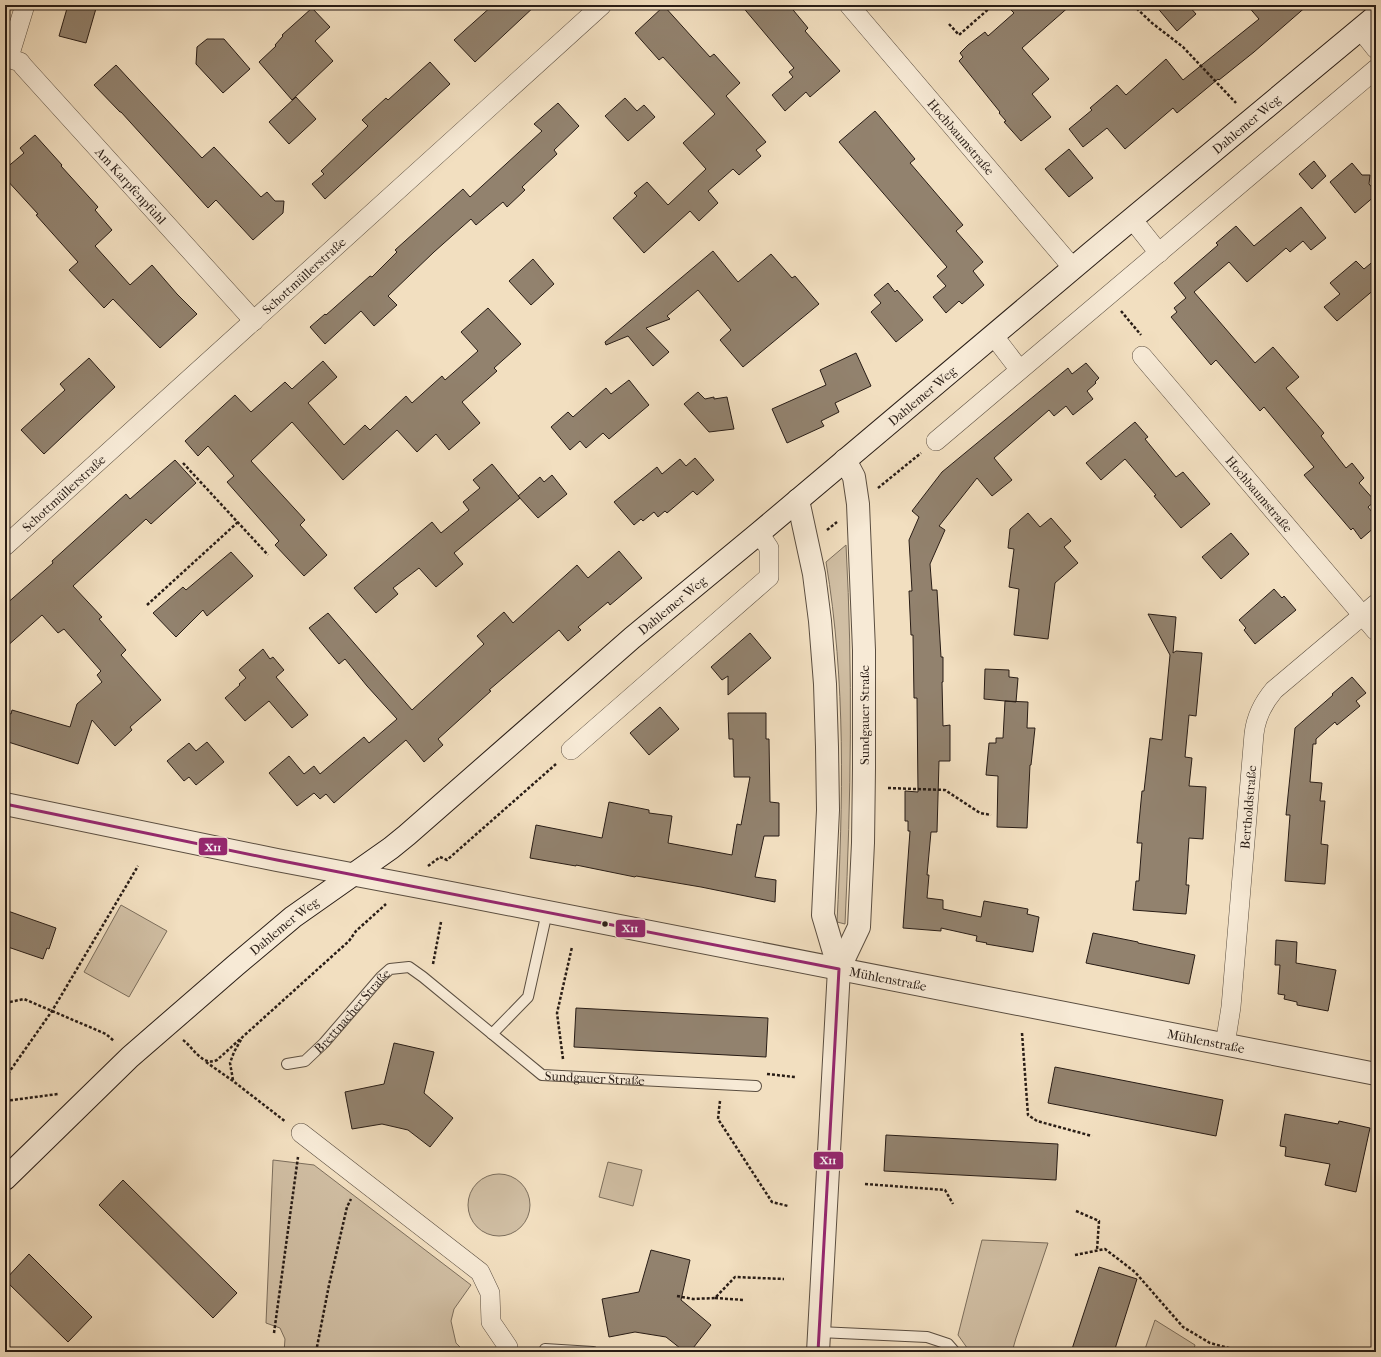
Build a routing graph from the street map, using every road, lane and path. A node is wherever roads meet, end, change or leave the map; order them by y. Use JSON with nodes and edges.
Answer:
{"nodes":[{"id":1,"x":25,"y":5,"type":"edge"},
{"id":2,"x":602,"y":5,"type":"edge"},
{"id":3,"x":849,"y":5,"type":"edge"},
{"id":4,"x":993,"y":5,"type":"edge"},
{"id":5,"x":1133,"y":5,"type":"edge"},
{"id":6,"x":1368,"y":23,"type":"edge"},
{"id":7,"x":949,"y":24,"type":"dead end"},
{"id":8,"x":1376,"y":49,"type":"edge"},
{"id":9,"x":7,"y":57,"type":"edge"},
{"id":10,"x":1376,"y":69,"type":"edge"},
{"id":11,"x":1240,"y":108,"type":"dead end"},
{"id":12,"x":1132,"y":219,"type":"junction"},
{"id":13,"x":1159,"y":253,"type":"junction"},
{"id":14,"x":1073,"y":268,"type":"junction"},
{"id":15,"x":1107,"y":296,"type":"junction"},
{"id":16,"x":254,"y":321,"type":"junction"},
{"id":17,"x":993,"y":335,"type":"junction"},
{"id":18,"x":1142,"y":356,"type":"joint"},
{"id":19,"x":1019,"y":369,"type":"junction"},
{"id":20,"x":936,"y":441,"type":"dead end"},
{"id":21,"x":845,"y":460,"type":"junction"},
{"id":22,"x":183,"y":463,"type":"dead end"},
{"id":23,"x":798,"y":500,"type":"junction"},
{"id":24,"x":238,"y":522,"type":"junction"},
{"id":25,"x":759,"y":533,"type":"junction"},
{"id":26,"x":5,"y":546,"type":"edge"},
{"id":27,"x":268,"y":555,"type":"dead end"},
{"id":28,"x":147,"y":605,"type":"dead end"},
{"id":29,"x":1369,"y":610,"type":"edge"},
{"id":30,"x":1376,"y":631,"type":"edge"},
{"id":31,"x":571,"y":750,"type":"joint"},
{"id":32,"x":888,"y":788,"type":"dead end"},
{"id":33,"x":5,"y":804,"type":"edge"},
{"id":34,"x":991,"y":815,"type":"dead end"},
{"id":35,"x":440,"y":857,"type":"dead end"},
{"id":36,"x":138,"y":866,"type":"dead end"},
{"id":37,"x":353,"y":874,"type":"junction"},
{"id":38,"x":547,"y":912,"type":"junction"},
{"id":39,"x":441,"y":922,"type":"dead end"},
{"id":40,"x":349,"y":941,"type":"dead end"},
{"id":41,"x":572,"y":947,"type":"dead end"},
{"id":42,"x":839,"y":969,"type":"junction"},
{"id":43,"x":423,"y":977,"type":"junction"},
{"id":44,"x":5,"y":1003,"type":"edge"},
{"id":45,"x":52,"y":1011,"type":"junction"},
{"id":46,"x":1022,"y":1033,"type":"dead end"},
{"id":47,"x":492,"y":1034,"type":"junction"},
{"id":48,"x":243,"y":1036,"type":"junction"},
{"id":49,"x":116,"y":1043,"type":"dead end"},
{"id":50,"x":178,"y":1044,"type":"dead end"},
{"id":51,"x":1225,"y":1045,"type":"junction"},
{"id":52,"x":563,"y":1060,"type":"dead end"},
{"id":53,"x":205,"y":1062,"type":"junction"},
{"id":54,"x":287,"y":1064,"type":"dead end"},
{"id":55,"x":765,"y":1074,"type":"dead end"},
{"id":56,"x":1376,"y":1074,"type":"edge"},
{"id":57,"x":795,"y":1077,"type":"dead end"},
{"id":58,"x":5,"y":1078,"type":"edge"},
{"id":59,"x":233,"y":1081,"type":"junction"},
{"id":60,"x":721,"y":1085,"type":"junction"},
{"id":61,"x":756,"y":1086,"type":"dead end"},
{"id":62,"x":58,"y":1094,"type":"dead end"},
{"id":63,"x":5,"y":1101,"type":"edge"},
{"id":64,"x":301,"y":1133,"type":"junction"},
{"id":65,"x":1092,"y":1136,"type":"dead end"},
{"id":66,"x":5,"y":1179,"type":"edge"},
{"id":67,"x":360,"y":1179,"type":"junction"},
{"id":68,"x":864,"y":1184,"type":"dead end"},
{"id":69,"x":953,"y":1204,"type":"dead end"},
{"id":70,"x":788,"y":1206,"type":"dead end"},
{"id":71,"x":1076,"y":1211,"type":"dead end"},
{"id":72,"x":1097,"y":1250,"type":"junction"},
{"id":73,"x":1075,"y":1255,"type":"dead end"},
{"id":74,"x":784,"y":1278,"type":"dead end"},
{"id":75,"x":677,"y":1296,"type":"dead end"},
{"id":76,"x":715,"y":1298,"type":"junction"},
{"id":77,"x":744,"y":1300,"type":"dead end"},
{"id":78,"x":274,"y":1333,"type":"dead end"},
{"id":79,"x":819,"y":1342,"type":"edge"},
{"id":80,"x":545,"y":1349,"type":"dead end"},
{"id":81,"x":316,"y":1352,"type":"edge"},
{"id":82,"x":508,"y":1352,"type":"edge"},
{"id":83,"x":593,"y":1352,"type":"edge"},
{"id":84,"x":956,"y":1352,"type":"edge"},
{"id":85,"x":1244,"y":1352,"type":"edge"}],
"edges":[{"from":1,"to":9,"type":"street"},
{"from":2,"to":16,"type":"street","name":"Schottmüllerstraße"},
{"from":3,"to":14,"type":"street","name":"Hochbaumstraße"},
{"from":4,"to":7,"type":"path"},
{"from":5,"to":11,"type":"path"},
{"from":6,"to":8,"type":"street","name":"Dahlemer Weg"},
{"from":6,"to":12,"type":"street","name":"Dahlemer Weg"},
{"from":9,"to":16,"type":"street","name":"Am Karpfenpfuhl"},
{"from":10,"to":13,"type":"street"},
{"from":12,"to":13,"type":"street"},
{"from":12,"to":14,"type":"street","name":"Dahlemer Weg"},
{"from":13,"to":15,"type":"street"},
{"from":14,"to":17,"type":"street","name":"Dahlemer Weg"},
{"from":15,"to":18,"type":"path"},
{"from":15,"to":19,"type":"street"},
{"from":16,"to":26,"type":"street","name":"Schottmüllerstraße"},
{"from":17,"to":19,"type":"street"},
{"from":17,"to":21,"type":"street","name":"Dahlemer Weg"},
{"from":18,"to":29,"type":"street","name":"Hochbaumstraße"},
{"from":19,"to":20,"type":"street"},
{"from":21,"to":23,"type":"street","name":"Dahlemer Weg"},
{"from":21,"to":42,"type":"street","name":"Sundgauer Straße"},
{"from":22,"to":24,"type":"path"},
{"from":23,"to":25,"type":"street","name":"Dahlemer Weg"},
{"from":23,"to":42,"type":"street","name":"Sundgauer Straße"},
{"from":24,"to":27,"type":"path"},
{"from":24,"to":28,"type":"path"},
{"from":25,"to":31,"type":"street"},
{"from":25,"to":37,"type":"street","name":"Dahlemer Weg"},
{"from":29,"to":30,"type":"street","name":"Hochbaumstraße"},
{"from":29,"to":51,"type":"street","name":"Bertholdstraße"},
{"from":31,"to":35,"type":"path"},
{"from":32,"to":34,"type":"path"},
{"from":33,"to":37,"type":"street","name":"Mühlenstraße"},
{"from":36,"to":45,"type":"path"},
{"from":37,"to":38,"type":"street","name":"Mühlenstraße"},
{"from":37,"to":66,"type":"street","name":"Dahlemer Weg"},
{"from":38,"to":42,"type":"street","name":"Mühlenstraße"},
{"from":38,"to":47,"type":"lane"},
{"from":39,"to":43,"type":"path"},
{"from":40,"to":48,"type":"path"},
{"from":41,"to":52,"type":"path"},
{"from":42,"to":51,"type":"street","name":"Mühlenstraße"},
{"from":42,"to":79,"type":"street","name":"Sundgauer Straße"},
{"from":43,"to":47,"type":"lane","name":"Brettnacher Straße"},
{"from":43,"to":54,"type":"lane","name":"Brettnacher Straße"},
{"from":44,"to":45,"type":"path"},
{"from":45,"to":49,"type":"path"},
{"from":45,"to":58,"type":"path"},
{"from":46,"to":65,"type":"path"},
{"from":47,"to":60,"type":"lane","name":"Sundgauer Straße"},
{"from":48,"to":53,"type":"path"},
{"from":48,"to":59,"type":"path"},
{"from":50,"to":53,"type":"path"},
{"from":51,"to":56,"type":"street","name":"Mühlenstraße"},
{"from":53,"to":59,"type":"path"},
{"from":55,"to":57,"type":"path"},
{"from":59,"to":64,"type":"path"},
{"from":60,"to":61,"type":"lane","name":"Sundgauer Straße"},
{"from":60,"to":70,"type":"path"},
{"from":62,"to":63,"type":"path"},
{"from":64,"to":67,"type":"street"},
{"from":64,"to":78,"type":"path"},
{"from":67,"to":81,"type":"path"},
{"from":67,"to":82,"type":"street"},
{"from":68,"to":69,"type":"path"},
{"from":71,"to":72,"type":"path"},
{"from":72,"to":73,"type":"path"},
{"from":72,"to":85,"type":"path"},
{"from":74,"to":76,"type":"path"},
{"from":75,"to":76,"type":"path"},
{"from":76,"to":77,"type":"path"},
{"from":79,"to":84,"type":"lane","name":"Sundgauer Straße"},
{"from":80,"to":83,"type":"lane"}]}
